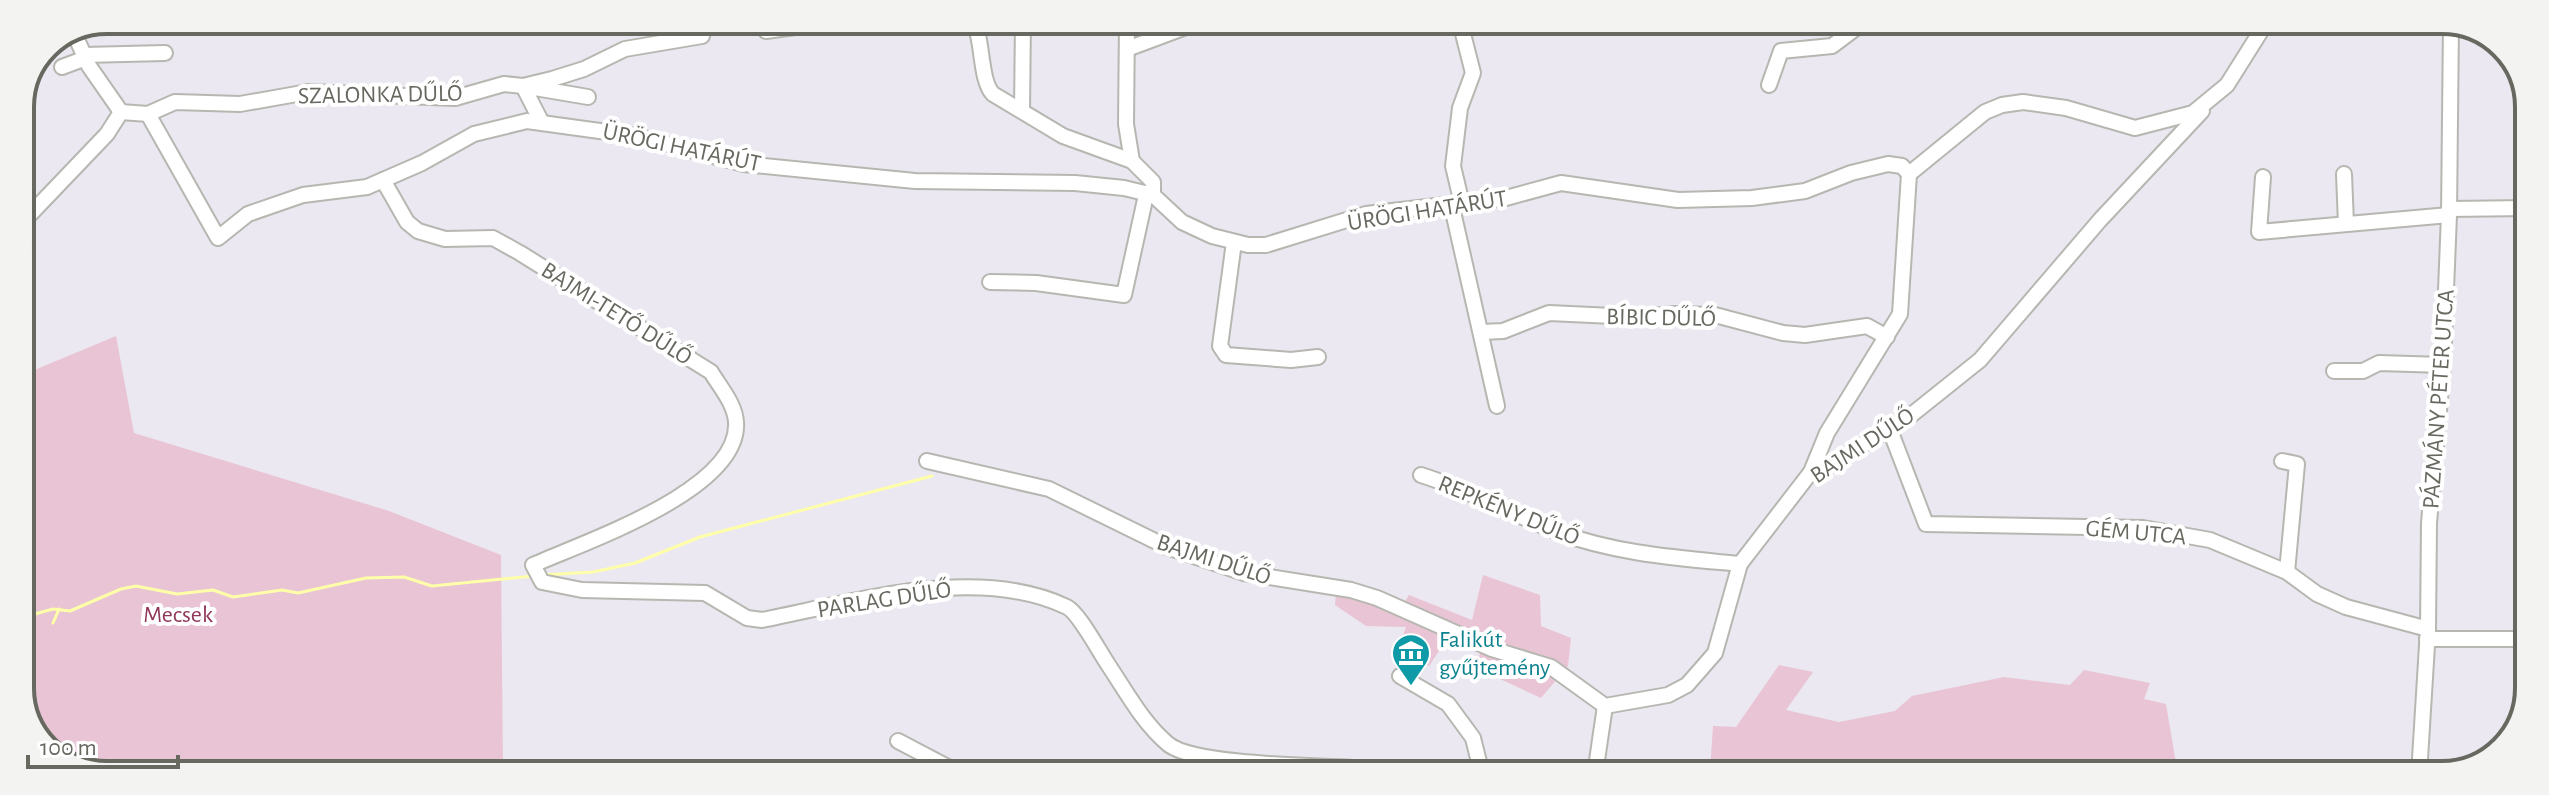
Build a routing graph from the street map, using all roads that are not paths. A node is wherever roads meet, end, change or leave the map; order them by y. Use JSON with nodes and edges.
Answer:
{"nodes":[{"id":1,"x":980,"y":34,"type":"edge"},
{"id":2,"x":1023,"y":34,"type":"edge"},
{"id":3,"x":1127,"y":34,"type":"edge"},
{"id":4,"x":1167,"y":34,"type":"edge"},
{"id":5,"x":1463,"y":34,"type":"edge"},
{"id":6,"x":1848,"y":34,"type":"edge"},
{"id":7,"x":2259,"y":34,"type":"edge"},
{"id":8,"x":2451,"y":35,"type":"edge"},
{"id":9,"x":702,"y":36,"type":"dead end"},
{"id":10,"x":78,"y":41,"type":"edge"},
{"id":11,"x":1127,"y":49,"type":"junction"},
{"id":12,"x":165,"y":53,"type":"dead end"},
{"id":13,"x":85,"y":57,"type":"junction"},
{"id":14,"x":62,"y":67,"type":"dead end"},
{"id":15,"x":1769,"y":85,"type":"dead end"},
{"id":16,"x":523,"y":86,"type":"junction"},
{"id":17,"x":588,"y":97,"type":"dead end"},
{"id":18,"x":2214,"y":99,"type":"junction"},
{"id":19,"x":1022,"y":110,"type":"junction"},
{"id":20,"x":121,"y":112,"type":"junction"},
{"id":21,"x":148,"y":114,"type":"junction"},
{"id":22,"x":542,"y":123,"type":"junction"},
{"id":23,"x":1132,"y":161,"type":"junction"},
{"id":24,"x":1909,"y":174,"type":"junction"},
{"id":25,"x":2344,"y":174,"type":"dead end"},
{"id":26,"x":2263,"y":177,"type":"dead end"},
{"id":27,"x":383,"y":180,"type":"junction"},
{"id":28,"x":1150,"y":195,"type":"junction"},
{"id":29,"x":1458,"y":205,"type":"junction"},
{"id":30,"x":2515,"y":209,"type":"edge"},
{"id":31,"x":34,"y":210,"type":"edge"},
{"id":32,"x":2449,"y":212,"type":"junction"},
{"id":33,"x":2346,"y":224,"type":"junction"},
{"id":34,"x":1234,"y":242,"type":"junction"},
{"id":35,"x":990,"y":282,"type":"dead end"},
{"id":36,"x":1481,"y":332,"type":"junction"},
{"id":37,"x":1887,"y":337,"type":"junction"},
{"id":38,"x":1318,"y":357,"type":"dead end"},
{"id":39,"x":2443,"y":365,"type":"junction"},
{"id":40,"x":2334,"y":371,"type":"dead end"},
{"id":41,"x":1497,"y":406,"type":"dead end"},
{"id":42,"x":1890,"y":430,"type":"junction"},
{"id":43,"x":927,"y":461,"type":"dead end"},
{"id":44,"x":2282,"y":461,"type":"dead end"},
{"id":45,"x":1811,"y":472,"type":"junction"},
{"id":46,"x":1421,"y":475,"type":"dead end"},
{"id":47,"x":1740,"y":564,"type":"junction"},
{"id":48,"x":533,"y":565,"type":"joint"},
{"id":49,"x":2287,"y":572,"type":"junction"},
{"id":50,"x":2427,"y":634,"type":"junction"},
{"id":51,"x":2515,"y":638,"type":"edge"},
{"id":52,"x":1400,"y":676,"type":"dead end"},
{"id":53,"x":1605,"y":706,"type":"junction"},
{"id":54,"x":898,"y":741,"type":"dead end"},
{"id":55,"x":936,"y":761,"type":"edge"},
{"id":56,"x":1253,"y":761,"type":"edge"},
{"id":57,"x":1479,"y":761,"type":"edge"},
{"id":58,"x":1597,"y":761,"type":"edge"},
{"id":59,"x":2420,"y":761,"type":"edge"}],
"edges":[{"from":1,"to":19,"type":"street"},
{"from":2,"to":19,"type":"street"},
{"from":3,"to":11,"type":"street"},
{"from":4,"to":11,"type":"street"},
{"from":5,"to":29,"type":"street"},
{"from":6,"to":15,"type":"street"},
{"from":7,"to":18,"type":"street"},
{"from":8,"to":32,"type":"street","name":"PÁZMÁNY PÉTER UTCA"},
{"from":9,"to":16,"type":"street","name":"SZALONKA DŰLŐ"},
{"from":10,"to":13,"type":"street"},
{"from":11,"to":23,"type":"street"},
{"from":12,"to":13,"type":"street"},
{"from":13,"to":14,"type":"street"},
{"from":13,"to":20,"type":"street"},
{"from":16,"to":17,"type":"street"},
{"from":16,"to":21,"type":"street","name":"SZALONKA DŰLŐ"},
{"from":16,"to":22,"type":"street"},
{"from":18,"to":24,"type":"street"},
{"from":18,"to":42,"type":"street","name":"BAJMI DŰLŐ"},
{"from":19,"to":23,"type":"street"},
{"from":20,"to":21,"type":"street"},
{"from":20,"to":31,"type":"street"},
{"from":21,"to":27,"type":"street","name":"ÜRÖGI HATÁRÚT"},
{"from":22,"to":27,"type":"street","name":"ÜRÖGI HATÁRÚT"},
{"from":22,"to":28,"type":"street","name":"ÜRÖGI HATÁRÚT"},
{"from":23,"to":28,"type":"street"},
{"from":24,"to":29,"type":"street","name":"ÜRÖGI HATÁRÚT"},
{"from":24,"to":37,"type":"street"},
{"from":25,"to":33,"type":"street"},
{"from":26,"to":33,"type":"street"},
{"from":27,"to":48,"type":"street","name":"BAJMI-TETŐ DŰLŐ"},
{"from":28,"to":34,"type":"street","name":"ÜRÖGI HATÁRÚT"},
{"from":28,"to":35,"type":"street"},
{"from":29,"to":34,"type":"street","name":"ÜRÖGI HATÁRÚT"},
{"from":29,"to":36,"type":"street"},
{"from":30,"to":32,"type":"street"},
{"from":32,"to":33,"type":"street"},
{"from":32,"to":39,"type":"street","name":"PÁZMÁNY PÉTER UTCA"},
{"from":34,"to":38,"type":"street"},
{"from":36,"to":37,"type":"street","name":"BÍBIC DŰLŐ"},
{"from":36,"to":41,"type":"street"},
{"from":37,"to":45,"type":"street"},
{"from":39,"to":40,"type":"street"},
{"from":39,"to":50,"type":"street","name":"PÁZMÁNY PÉTER UTCA"},
{"from":42,"to":45,"type":"street","name":"BAJMI DŰLŐ"},
{"from":42,"to":49,"type":"street","name":"GÉM UTCA"},
{"from":43,"to":53,"type":"street","name":"BAJMI DŰLŐ"},
{"from":44,"to":49,"type":"street"},
{"from":45,"to":47,"type":"street","name":"BAJMI DŰLŐ"},
{"from":46,"to":47,"type":"street","name":"REPKÉNY DŰLŐ"},
{"from":47,"to":53,"type":"street","name":"BAJMI DŰLŐ"},
{"from":48,"to":56,"type":"street","name":"PARLAG DŰLŐ"},
{"from":49,"to":50,"type":"street","name":"GÉM UTCA"},
{"from":50,"to":51,"type":"street","name":"GÉM UTCA"},
{"from":50,"to":59,"type":"street","name":"PÁZMÁNY PÉTER UTCA"},
{"from":52,"to":57,"type":"street"},
{"from":53,"to":58,"type":"street"},
{"from":54,"to":55,"type":"street"}]}
